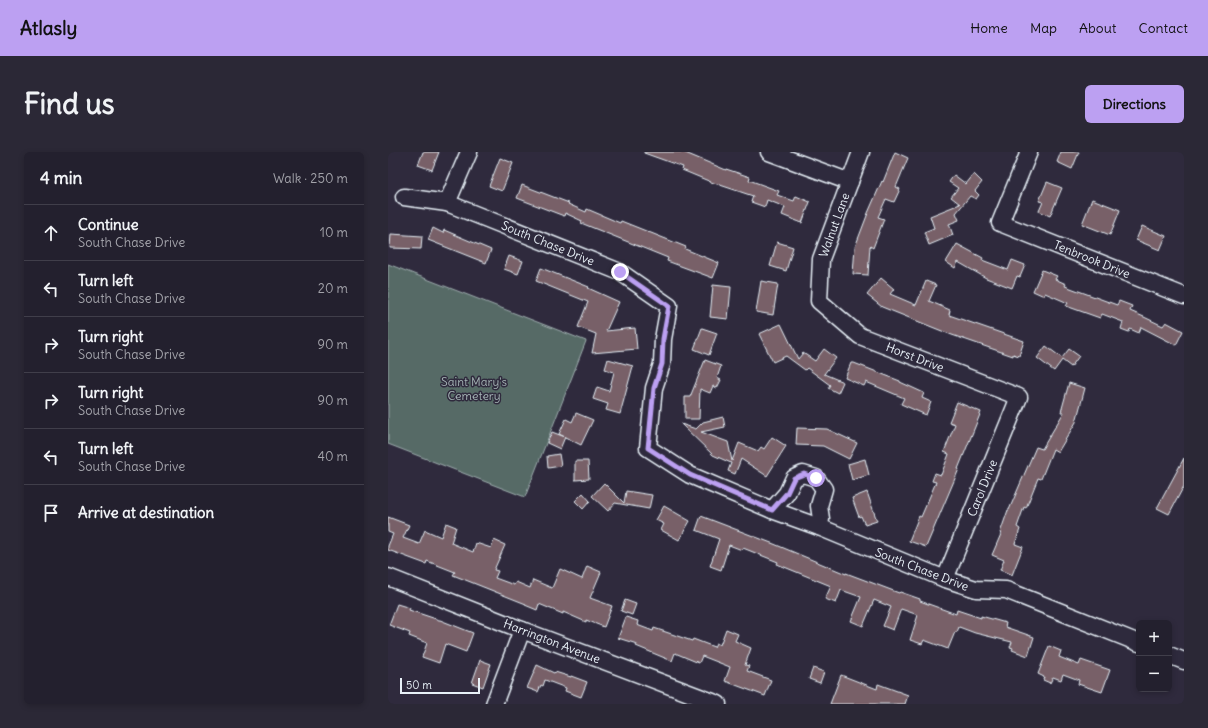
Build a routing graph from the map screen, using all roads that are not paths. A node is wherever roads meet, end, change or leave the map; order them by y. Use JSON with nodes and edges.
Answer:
{"nodes":[{"id":1,"x":468,"y":152,"type":"edge"},
{"id":2,"x":769,"y":152,"type":"edge"},
{"id":3,"x":861,"y":152,"type":"edge"},
{"id":4,"x":1029,"y":152,"type":"edge"},
{"id":5,"x":850,"y":182,"type":"junction"},
{"id":6,"x":404,"y":197,"type":"dead end"},
{"id":7,"x":447,"y":203,"type":"junction"},
{"id":8,"x":1184,"y":296,"type":"edge"},
{"id":9,"x":819,"y":300,"type":"joint"},
{"id":10,"x":1019,"y":397,"type":"joint"},
{"id":11,"x":772,"y":510,"type":"junction"},
{"id":12,"x":819,"y":527,"type":"junction"},
{"id":13,"x":388,"y":577,"type":"edge"},
{"id":14,"x":945,"y":580,"type":"junction"},
{"id":15,"x":522,"y":630,"type":"junction"},
{"id":16,"x":1136,"y":642,"type":"edge"},
{"id":17,"x":1172,"y":656,"type":"edge"},
{"id":18,"x":1184,"y":661,"type":"edge"},
{"id":19,"x":494,"y":704,"type":"edge"},
{"id":20,"x":718,"y":704,"type":"edge"}],
"edges":[{"from":1,"to":7,"type":"street"},
{"from":2,"to":5,"type":"street"},
{"from":3,"to":5,"type":"street","name":"Walnut Lane"},
{"from":4,"to":8,"type":"street","name":"Tenbrook Drive"},
{"from":5,"to":9,"type":"street","name":"Walnut Lane"},
{"from":6,"to":7,"type":"street","name":"South Chase Drive"},
{"from":7,"to":11,"type":"street","name":"South Chase Drive"},
{"from":9,"to":10,"type":"street","name":"Horst Drive"},
{"from":10,"to":14,"type":"street","name":"Carol Drive"},
{"from":11,"to":12,"type":"street","name":"South Chase Drive"},
{"from":11,"to":12,"type":"street"},
{"from":12,"to":14,"type":"street","name":"South Chase Drive"},
{"from":13,"to":15,"type":"street","name":"Harrington Avenue"},
{"from":14,"to":16,"type":"street","name":"South Chase Drive"},
{"from":15,"to":19,"type":"street"},
{"from":15,"to":20,"type":"street","name":"Harrington Avenue"},
{"from":17,"to":18,"type":"street"}]}
